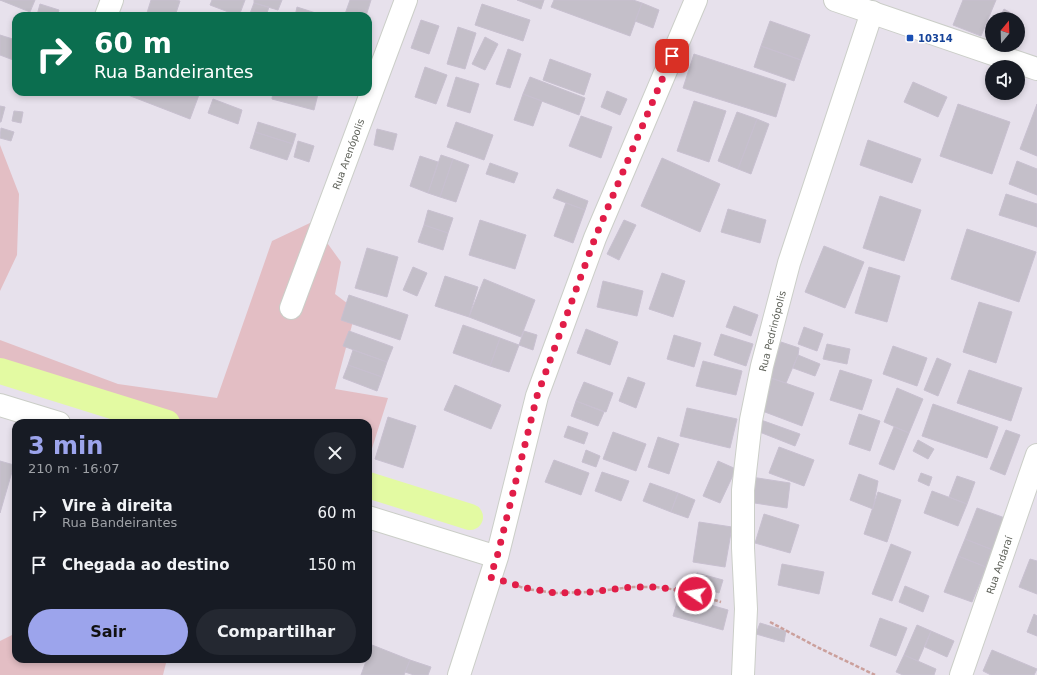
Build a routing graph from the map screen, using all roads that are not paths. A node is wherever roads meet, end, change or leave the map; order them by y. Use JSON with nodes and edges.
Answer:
{"nodes":[{"id":1,"x":112,"y":0,"type":"edge"},
{"id":2,"x":406,"y":0,"type":"edge"},
{"id":3,"x":696,"y":0,"type":"edge"},
{"id":4,"x":835,"y":0,"type":"edge"},
{"id":5,"x":874,"y":6,"type":"edge"},
{"id":6,"x":108,"y":12,"type":"edge"},
{"id":7,"x":1037,"y":69,"type":"edge"},
{"id":8,"x":372,"y":91,"type":"edge"},
{"id":9,"x":370,"y":96,"type":"edge"},
{"id":10,"x":291,"y":308,"type":"dead end"},
{"id":11,"x":0,"y":405,"type":"edge"},
{"id":12,"x":46,"y":419,"type":"edge"},
{"id":13,"x":1037,"y":455,"type":"edge"},
{"id":14,"x":372,"y":520,"type":"edge"},
{"id":15,"x":493,"y":567,"type":"junction"},
{"id":16,"x":459,"y":675,"type":"edge"},
{"id":17,"x":743,"y":675,"type":"edge"},
{"id":18,"x":961,"y":675,"type":"edge"}],
"edges":[{"from":1,"to":6,"type":"street"},
{"from":2,"to":8,"type":"street","name":"Rua Arenópolis"},
{"from":3,"to":15,"type":"street"},
{"from":4,"to":5,"type":"street"},
{"from":5,"to":7,"type":"street"},
{"from":5,"to":17,"type":"street","name":"Rua Pedrinópolis"},
{"from":9,"to":10,"type":"street","name":"Rua Arenópolis"},
{"from":11,"to":12,"type":"street"},
{"from":13,"to":18,"type":"street","name":"Rua Andaraí"},
{"from":14,"to":15,"type":"street"},
{"from":15,"to":16,"type":"street"}]}
